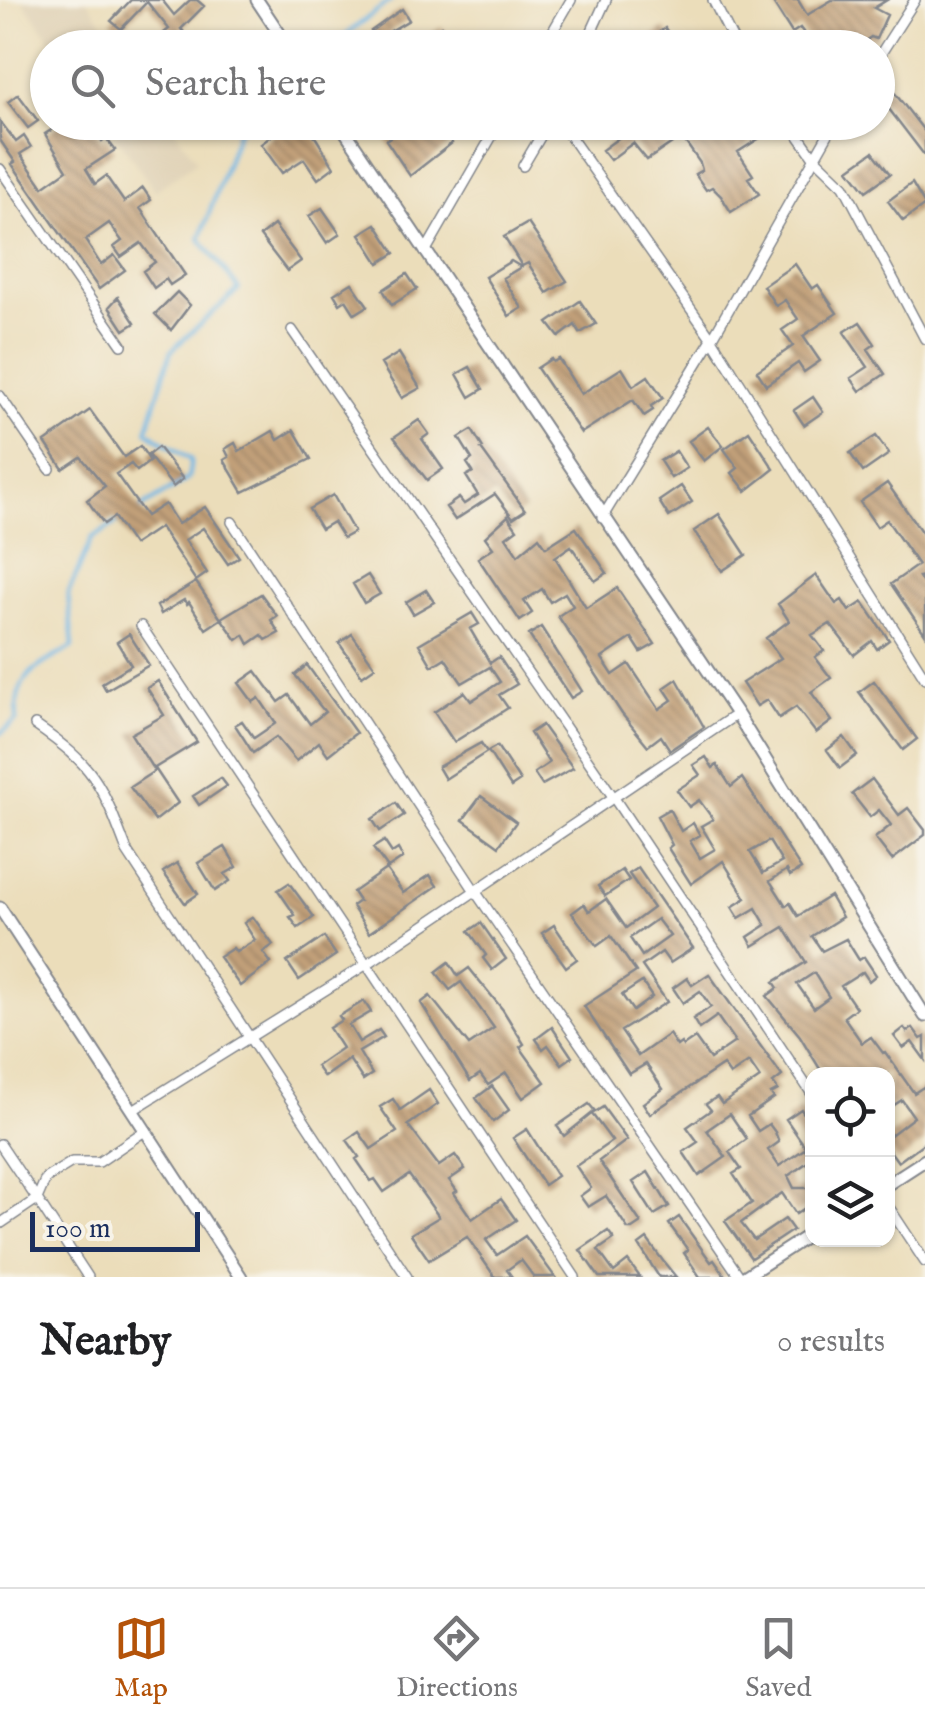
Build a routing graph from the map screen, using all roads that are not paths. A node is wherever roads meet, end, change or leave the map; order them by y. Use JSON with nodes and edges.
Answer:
{"nodes":[{"id":1,"x":257,"y":0,"type":"edge"},
{"id":2,"x":571,"y":0,"type":"edge"},
{"id":3,"x":606,"y":0,"type":"edge"},
{"id":4,"x":713,"y":0,"type":"edge"},
{"id":5,"x":915,"y":0,"type":"edge"},
{"id":6,"x":276,"y":30,"type":"edge"},
{"id":7,"x":554,"y":30,"type":"edge"},
{"id":8,"x":592,"y":30,"type":"edge"},
{"id":9,"x":727,"y":30,"type":"edge"},
{"id":10,"x":895,"y":31,"type":"edge"},
{"id":11,"x":351,"y":140,"type":"edge"},
{"id":12,"x":490,"y":140,"type":"edge"},
{"id":13,"x":537,"y":140,"type":"edge"},
{"id":14,"x":573,"y":140,"type":"edge"},
{"id":15,"x":802,"y":140,"type":"edge"},
{"id":16,"x":824,"y":140,"type":"edge"},
{"id":17,"x":814,"y":156,"type":"junction"},
{"id":18,"x":522,"y":166,"type":"dead end"},
{"id":19,"x":0,"y":169,"type":"edge"},
{"id":20,"x":425,"y":252,"type":"junction"},
{"id":21,"x":292,"y":330,"type":"dead end"},
{"id":22,"x":712,"y":339,"type":"junction"},
{"id":23,"x":925,"y":339,"type":"edge"},
{"id":24,"x":122,"y":344,"type":"dead end"},
{"id":25,"x":0,"y":396,"type":"edge"},
{"id":26,"x":50,"y":468,"type":"dead end"},
{"id":27,"x":602,"y":518,"type":"junction"},
{"id":28,"x":232,"y":522,"type":"dead end"},
{"id":29,"x":141,"y":626,"type":"dead end"},
{"id":30,"x":925,"y":678,"type":"edge"},
{"id":31,"x":737,"y":714,"type":"junction"},
{"id":32,"x":36,"y":725,"type":"dead end"},
{"id":33,"x":614,"y":798,"type":"junction"},
{"id":34,"x":474,"y":891,"type":"junction"},
{"id":35,"x":0,"y":908,"type":"edge"},
{"id":36,"x":366,"y":964,"type":"junction"},
{"id":37,"x":925,"y":1016,"type":"edge"},
{"id":38,"x":250,"y":1040,"type":"junction"},
{"id":39,"x":805,"y":1084,"type":"edge"},
{"id":40,"x":133,"y":1110,"type":"junction"},
{"id":41,"x":146,"y":1130,"type":"junction"},
{"id":42,"x":0,"y":1144,"type":"edge"},
{"id":43,"x":925,"y":1160,"type":"edge"},
{"id":44,"x":895,"y":1179,"type":"edge"},
{"id":45,"x":37,"y":1199,"type":"junction"},
{"id":46,"x":895,"y":1217,"type":"edge"},
{"id":47,"x":0,"y":1224,"type":"edge"},
{"id":48,"x":805,"y":1237,"type":"edge"},
{"id":49,"x":925,"y":1262,"type":"edge"},
{"id":50,"x":88,"y":1277,"type":"edge"},
{"id":51,"x":242,"y":1277,"type":"edge"},
{"id":52,"x":407,"y":1277,"type":"edge"},
{"id":53,"x":575,"y":1277,"type":"edge"},
{"id":54,"x":742,"y":1277,"type":"edge"}],
"edges":[{"from":1,"to":6,"type":"street"},
{"from":2,"to":7,"type":"street"},
{"from":3,"to":8,"type":"street"},
{"from":4,"to":9,"type":"street"},
{"from":5,"to":10,"type":"street"},
{"from":11,"to":20,"type":"street"},
{"from":12,"to":20,"type":"street"},
{"from":13,"to":18,"type":"street"},
{"from":14,"to":22,"type":"street"},
{"from":15,"to":17,"type":"street"},
{"from":16,"to":17,"type":"street"},
{"from":17,"to":22,"type":"street"},
{"from":17,"to":23,"type":"street"},
{"from":19,"to":24,"type":"street"},
{"from":20,"to":27,"type":"street"},
{"from":21,"to":33,"type":"street"},
{"from":22,"to":27,"type":"street"},
{"from":22,"to":30,"type":"street"},
{"from":25,"to":26,"type":"street"},
{"from":27,"to":31,"type":"street"},
{"from":28,"to":34,"type":"street"},
{"from":29,"to":36,"type":"street"},
{"from":31,"to":33,"type":"street"},
{"from":31,"to":37,"type":"street"},
{"from":32,"to":38,"type":"street"},
{"from":33,"to":34,"type":"street"},
{"from":33,"to":39,"type":"street"},
{"from":34,"to":36,"type":"street"},
{"from":34,"to":54,"type":"street"},
{"from":35,"to":40,"type":"street"},
{"from":36,"to":38,"type":"street"},
{"from":36,"to":53,"type":"street"},
{"from":38,"to":40,"type":"street"},
{"from":38,"to":52,"type":"street"},
{"from":40,"to":41,"type":"street"},
{"from":41,"to":45,"type":"street"},
{"from":41,"to":51,"type":"street"},
{"from":42,"to":45,"type":"street"},
{"from":43,"to":44,"type":"street"},
{"from":45,"to":47,"type":"street"},
{"from":45,"to":50,"type":"street"},
{"from":46,"to":49,"type":"street"},
{"from":48,"to":54,"type":"street"}]}
